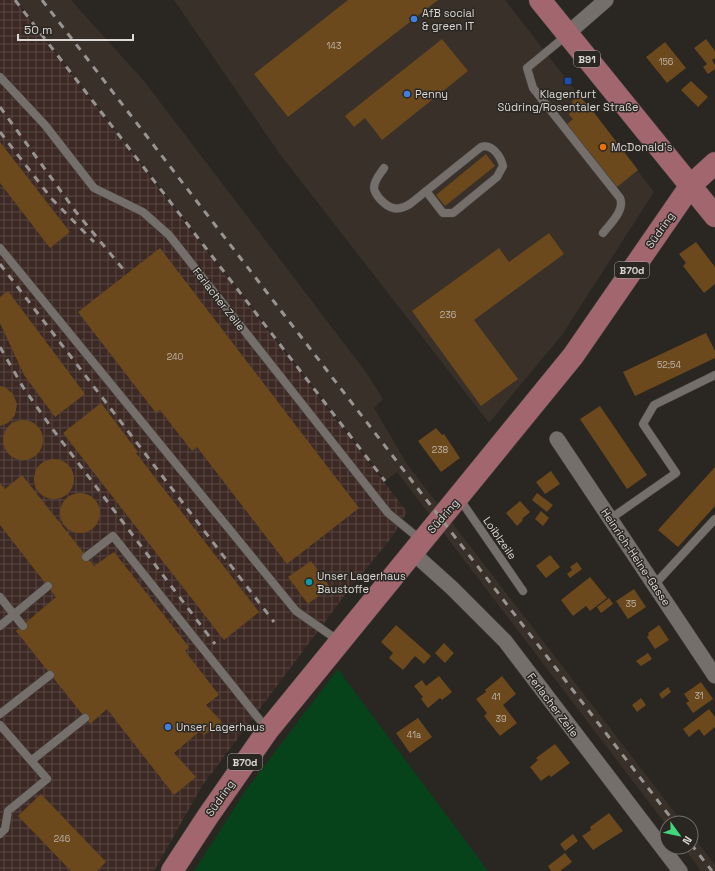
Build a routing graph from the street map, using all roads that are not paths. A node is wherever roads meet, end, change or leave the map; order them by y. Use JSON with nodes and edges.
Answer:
{"nodes":[{"id":1,"x":540,"y":0,"type":"edge"},
{"id":2,"x":606,"y":0,"type":"edge"},
{"id":3,"x":567,"y":34,"type":"junction"},
{"id":4,"x":0,"y":77,"type":"edge"},
{"id":5,"x":715,"y":163,"type":"edge"},
{"id":6,"x":384,"y":168,"type":"dead end"},
{"id":7,"x":692,"y":185,"type":"junction"},
{"id":8,"x":426,"y":192,"type":"junction"},
{"id":9,"x":715,"y":216,"type":"edge"},
{"id":10,"x":603,"y":233,"type":"dead end"},
{"id":11,"x":0,"y":248,"type":"edge"},
{"id":12,"x":715,"y":375,"type":"edge"},
{"id":13,"x":557,"y":439,"type":"dead end"},
{"id":14,"x":459,"y":498,"type":"junction"},
{"id":15,"x":610,"y":519,"type":"junction"},
{"id":16,"x":715,"y":519,"type":"edge"},
{"id":17,"x":417,"y":546,"type":"junction"},
{"id":18,"x":86,"y":557,"type":"dead end"},
{"id":19,"x":655,"y":584,"type":"junction"},
{"id":20,"x":48,"y":586,"type":"dead end"},
{"id":21,"x":523,"y":591,"type":"dead end"},
{"id":22,"x":0,"y":597,"type":"edge"},
{"id":23,"x":14,"y":614,"type":"junction"},
{"id":24,"x":0,"y":626,"type":"edge"},
{"id":25,"x":23,"y":626,"type":"dead end"},
{"id":26,"x":340,"y":641,"type":"junction"},
{"id":27,"x":50,"y":675,"type":"dead end"},
{"id":28,"x":715,"y":675,"type":"edge"},
{"id":29,"x":0,"y":714,"type":"edge"},
{"id":30,"x":85,"y":718,"type":"dead end"},
{"id":31,"x":0,"y":724,"type":"edge"},
{"id":32,"x":268,"y":730,"type":"junction"},
{"id":33,"x":31,"y":761,"type":"junction"},
{"id":34,"x":0,"y":834,"type":"edge"},
{"id":35,"x":172,"y":871,"type":"edge"},
{"id":36,"x":680,"y":871,"type":"edge"}],
"edges":[{"from":1,"to":3,"type":"main road","number":"B91"},
{"from":2,"to":3,"type":"street"},
{"from":3,"to":7,"type":"main road","number":"B91"},
{"from":3,"to":10,"type":"lane"},
{"from":4,"to":17,"type":"lane","name":"Ferlacher Zeile"},
{"from":5,"to":7,"type":"main road","name":"Südring","number":"B70d"},
{"from":6,"to":8,"type":"lane"},
{"from":7,"to":9,"type":"main road","number":"B91"},
{"from":7,"to":14,"type":"main road","name":"Südring","number":"B70d"},
{"from":8,"to":8,"type":"lane"},
{"from":11,"to":26,"type":"lane"},
{"from":12,"to":15,"type":"lane"},
{"from":13,"to":15,"type":"street","name":"Heinrich-Heine-Gasse"},
{"from":14,"to":17,"type":"main road","name":"Südring","number":"B70d"},
{"from":14,"to":21,"type":"lane","name":"Loiblzeile"},
{"from":15,"to":19,"type":"street","name":"Heinrich-Heine-Gasse"},
{"from":16,"to":19,"type":"lane"},
{"from":17,"to":26,"type":"main road","name":"Südring","number":"B70d"},
{"from":17,"to":36,"type":"street","name":"Ferlacher Zeile"},
{"from":18,"to":32,"type":"lane"},
{"from":19,"to":28,"type":"street","name":"Heinrich-Heine-Gasse"},
{"from":20,"to":23,"type":"lane"},
{"from":22,"to":23,"type":"lane"},
{"from":23,"to":24,"type":"lane"},
{"from":23,"to":25,"type":"lane"},
{"from":26,"to":32,"type":"main road","name":"Südring","number":"B70d"},
{"from":27,"to":29,"type":"lane"},
{"from":30,"to":33,"type":"lane"},
{"from":31,"to":33,"type":"lane"},
{"from":32,"to":35,"type":"main road","name":"Südring","number":"B70d"},
{"from":33,"to":34,"type":"lane"}]}
